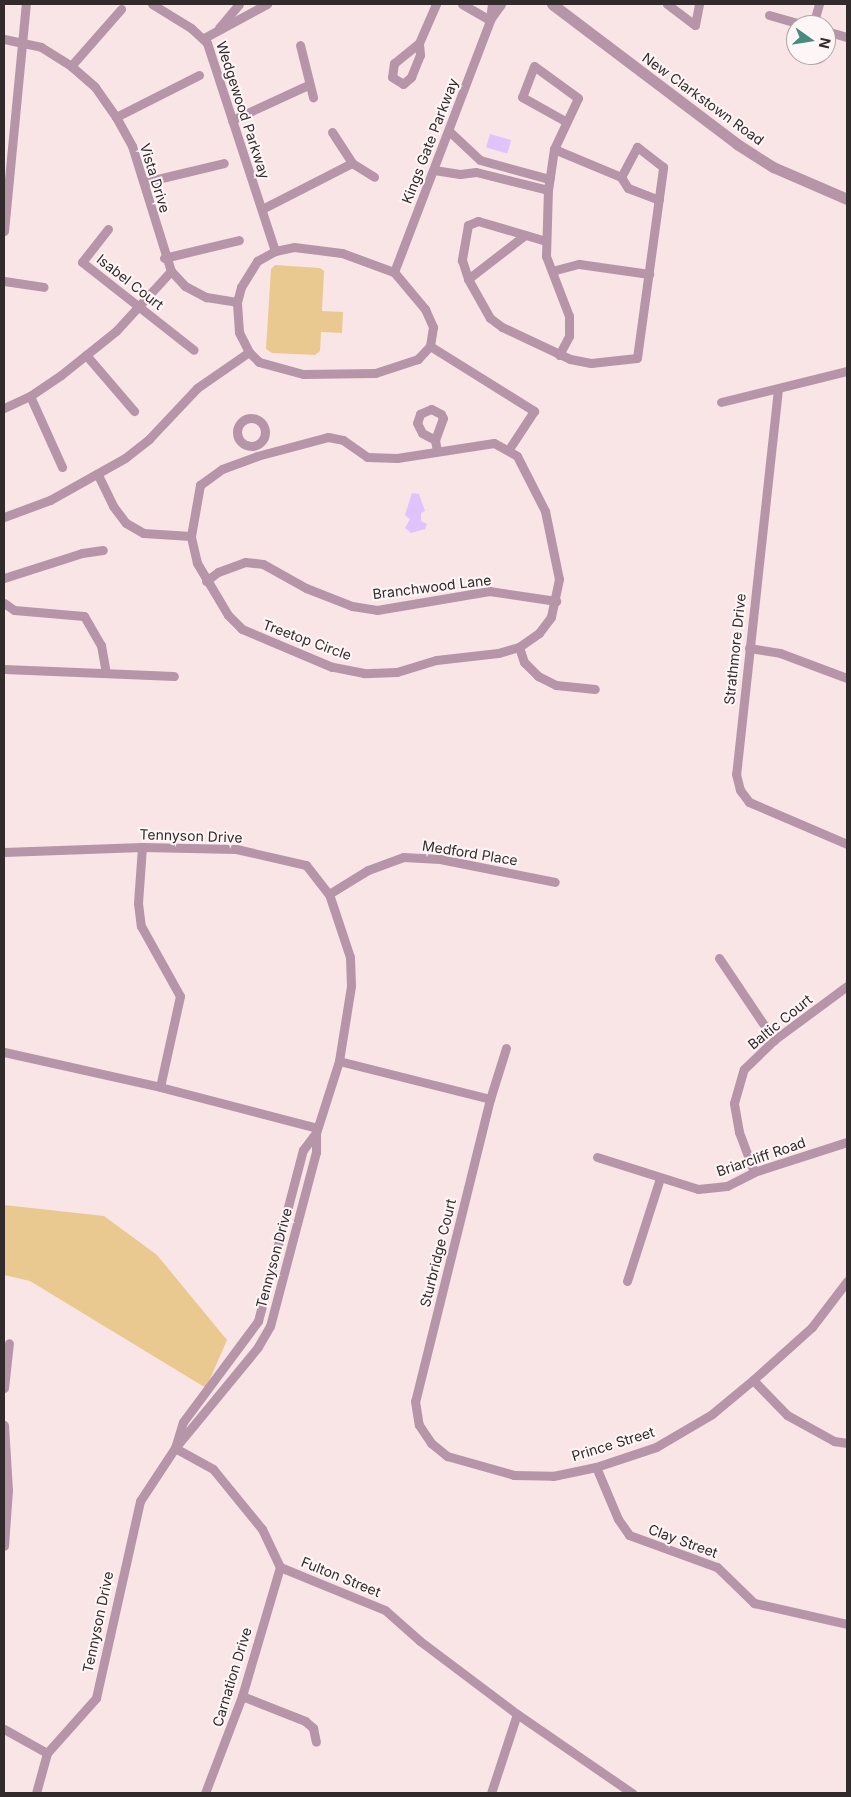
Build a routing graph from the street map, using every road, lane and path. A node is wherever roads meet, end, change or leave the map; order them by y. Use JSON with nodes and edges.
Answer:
{"nodes":[{"id":1,"x":26,"y":4,"type":"edge"},
{"id":2,"x":239,"y":4,"type":"edge"},
{"id":3,"x":268,"y":4,"type":"edge"},
{"id":4,"x":436,"y":4,"type":"edge"},
{"id":5,"x":462,"y":4,"type":"edge"},
{"id":6,"x":492,"y":4,"type":"edge"},
{"id":7,"x":501,"y":4,"type":"edge"},
{"id":8,"x":552,"y":4,"type":"edge"},
{"id":9,"x":667,"y":4,"type":"edge"},
{"id":10,"x":699,"y":4,"type":"edge"},
{"id":11,"x":157,"y":5,"type":"edge"},
{"id":12,"x":121,"y":9,"type":"dead end"},
{"id":13,"x":769,"y":15,"type":"dead end"},
{"id":14,"x":490,"y":20,"type":"junction"},
{"id":15,"x":786,"y":20,"type":"edge"},
{"id":16,"x":215,"y":32,"type":"junction"},
{"id":17,"x":204,"y":38,"type":"junction"},
{"id":18,"x":4,"y":39,"type":"edge"},
{"id":19,"x":23,"y":42,"type":"junction"},
{"id":20,"x":419,"y":43,"type":"dead end"},
{"id":21,"x":300,"y":45,"type":"dead end"},
{"id":22,"x":71,"y":66,"type":"junction"},
{"id":23,"x":199,"y":75,"type":"dead end"},
{"id":24,"x":308,"y":85,"type":"junction"},
{"id":25,"x":313,"y":97,"type":"dead end"},
{"id":26,"x":116,"y":117,"type":"junction"},
{"id":27,"x":232,"y":120,"type":"junction"},
{"id":28,"x":565,"y":121,"type":"junction"},
{"id":29,"x":449,"y":131,"type":"junction"},
{"id":30,"x":332,"y":132,"type":"dead end"},
{"id":31,"x":554,"y":148,"type":"junction"},
{"id":32,"x":224,"y":163,"type":"dead end"},
{"id":33,"x":352,"y":163,"type":"junction"},
{"id":34,"x":434,"y":170,"type":"junction"},
{"id":35,"x":621,"y":177,"type":"junction"},
{"id":36,"x":374,"y":178,"type":"dead end"},
{"id":37,"x":550,"y":178,"type":"junction"},
{"id":38,"x":7,"y":181,"type":"edge"},
{"id":39,"x":145,"y":182,"type":"junction"},
{"id":40,"x":548,"y":190,"type":"junction"},
{"id":41,"x":847,"y":199,"type":"edge"},
{"id":42,"x":659,"y":200,"type":"junction"},
{"id":43,"x":262,"y":209,"type":"junction"},
{"id":44,"x":108,"y":228,"type":"dead end"},
{"id":45,"x":4,"y":231,"type":"edge"},
{"id":46,"x":525,"y":235,"type":"junction"},
{"id":47,"x":239,"y":240,"type":"dead end"},
{"id":48,"x":546,"y":241,"type":"junction"},
{"id":49,"x":275,"y":251,"type":"junction"},
{"id":50,"x":164,"y":258,"type":"junction"},
{"id":51,"x":170,"y":271,"type":"junction"},
{"id":52,"x":552,"y":271,"type":"junction"},
{"id":53,"x":394,"y":272,"type":"junction"},
{"id":54,"x":649,"y":274,"type":"junction"},
{"id":55,"x":468,"y":278,"type":"junction"},
{"id":56,"x":4,"y":281,"type":"edge"},
{"id":57,"x":44,"y":287,"type":"dead end"},
{"id":58,"x":237,"y":302,"type":"junction"},
{"id":59,"x":140,"y":307,"type":"junction"},
{"id":60,"x":430,"y":346,"type":"junction"},
{"id":61,"x":194,"y":350,"type":"dead end"},
{"id":62,"x":249,"y":352,"type":"junction"},
{"id":63,"x":86,"y":355,"type":"junction"},
{"id":64,"x":559,"y":355,"type":"junction"},
{"id":65,"x":847,"y":371,"type":"edge"},
{"id":66,"x":778,"y":389,"type":"junction"},
{"id":67,"x":30,"y":396,"type":"junction"},
{"id":68,"x":721,"y":402,"type":"dead end"},
{"id":69,"x":4,"y":408,"type":"edge"},
{"id":70,"x":134,"y":411,"type":"dead end"},
{"id":71,"x":435,"y":440,"type":"dead end"},
{"id":72,"x":256,"y":445,"type":"dead end"},
{"id":73,"x":509,"y":449,"type":"junction"},
{"id":74,"x":437,"y":451,"type":"junction"},
{"id":75,"x":261,"y":455,"type":"junction"},
{"id":76,"x":62,"y":466,"type":"dead end"},
{"id":77,"x":98,"y":475,"type":"junction"},
{"id":78,"x":4,"y":517,"type":"edge"},
{"id":79,"x":190,"y":536,"type":"junction"},
{"id":80,"x":103,"y":550,"type":"dead end"},
{"id":81,"x":4,"y":578,"type":"edge"},
{"id":82,"x":206,"y":581,"type":"junction"},
{"id":83,"x":556,"y":601,"type":"junction"},
{"id":84,"x":4,"y":603,"type":"edge"},
{"id":85,"x":519,"y":647,"type":"junction"},
{"id":86,"x":749,"y":648,"type":"junction"},
{"id":87,"x":4,"y":669,"type":"edge"},
{"id":88,"x":106,"y":672,"type":"junction"},
{"id":89,"x":174,"y":676,"type":"dead end"},
{"id":90,"x":847,"y":678,"type":"edge"},
{"id":91,"x":595,"y":689,"type":"dead end"},
{"id":92,"x":847,"y":844,"type":"edge"},
{"id":93,"x":142,"y":847,"type":"junction"},
{"id":94,"x":4,"y":852,"type":"edge"},
{"id":95,"x":555,"y":882,"type":"dead end"},
{"id":96,"x":329,"y":894,"type":"junction"},
{"id":97,"x":719,"y":958,"type":"dead end"},
{"id":98,"x":847,"y":986,"type":"edge"},
{"id":99,"x":774,"y":1040,"type":"junction"},
{"id":100,"x":506,"y":1048,"type":"dead end"},
{"id":101,"x":4,"y":1052,"type":"edge"},
{"id":102,"x":339,"y":1061,"type":"junction"},
{"id":103,"x":160,"y":1087,"type":"junction"},
{"id":104,"x":490,"y":1099,"type":"junction"},
{"id":105,"x":317,"y":1131,"type":"junction"},
{"id":106,"x":847,"y":1142,"type":"edge"},
{"id":107,"x":597,"y":1156,"type":"dead end"},
{"id":108,"x":754,"y":1172,"type":"junction"},
{"id":109,"x":660,"y":1178,"type":"junction"},
{"id":110,"x":627,"y":1281,"type":"dead end"},
{"id":111,"x":847,"y":1281,"type":"edge"},
{"id":112,"x":10,"y":1343,"type":"dead end"},
{"id":113,"x":753,"y":1380,"type":"junction"},
{"id":114,"x":4,"y":1388,"type":"edge"},
{"id":115,"x":4,"y":1425,"type":"edge"},
{"id":116,"x":847,"y":1443,"type":"edge"},
{"id":117,"x":175,"y":1448,"type":"junction"},
{"id":118,"x":5,"y":1454,"type":"edge"},
{"id":119,"x":447,"y":1456,"type":"joint"},
{"id":120,"x":596,"y":1467,"type":"junction"},
{"id":121,"x":4,"y":1546,"type":"edge"},
{"id":122,"x":280,"y":1567,"type":"junction"},
{"id":123,"x":847,"y":1624,"type":"edge"},
{"id":124,"x":242,"y":1696,"type":"junction"},
{"id":125,"x":518,"y":1714,"type":"junction"},
{"id":126,"x":4,"y":1728,"type":"edge"},
{"id":127,"x":316,"y":1742,"type":"dead end"},
{"id":128,"x":47,"y":1753,"type":"junction"},
{"id":129,"x":36,"y":1793,"type":"edge"},
{"id":130,"x":205,"y":1793,"type":"edge"},
{"id":131,"x":491,"y":1793,"type":"edge"},
{"id":132,"x":632,"y":1793,"type":"edge"}],
"edges":[{"from":1,"to":19,"type":"street"},
{"from":2,"to":16,"type":"street"},
{"from":3,"to":16,"type":"street"},
{"from":4,"to":20,"type":"street"},
{"from":5,"to":14,"type":"street"},
{"from":6,"to":14,"type":"street","name":"Kings Gate Parkway"},
{"from":7,"to":14,"type":"street","name":"Kings Gate Parkway"},
{"from":8,"to":41,"type":"street","name":"New Clarkstown Road"},
{"from":9,"to":10,"type":"street"},
{"from":11,"to":17,"type":"street","name":"Wedgewood Parkway"},
{"from":12,"to":22,"type":"street"},
{"from":13,"to":15,"type":"street"},
{"from":14,"to":29,"type":"street","name":"Kings Gate Parkway"},
{"from":16,"to":17,"type":"street"},
{"from":17,"to":27,"type":"street","name":"Wedgewood Parkway"},
{"from":18,"to":19,"type":"street","name":"Vista Drive"},
{"from":19,"to":22,"type":"street","name":"Vista Drive"},
{"from":19,"to":38,"type":"street"},
{"from":21,"to":24,"type":"street"},
{"from":22,"to":26,"type":"street","name":"Vista Drive"},
{"from":23,"to":26,"type":"street"},
{"from":24,"to":25,"type":"street"},
{"from":24,"to":27,"type":"street"},
{"from":26,"to":39,"type":"street","name":"Vista Drive"},
{"from":27,"to":43,"type":"street","name":"Wedgewood Parkway"},
{"from":28,"to":28,"type":"street"},
{"from":28,"to":31,"type":"street"},
{"from":29,"to":34,"type":"street","name":"Kings Gate Parkway"},
{"from":29,"to":37,"type":"street"},
{"from":30,"to":33,"type":"street"},
{"from":31,"to":35,"type":"street"},
{"from":31,"to":37,"type":"street"},
{"from":32,"to":39,"type":"street"},
{"from":33,"to":36,"type":"street"},
{"from":33,"to":43,"type":"street"},
{"from":34,"to":40,"type":"street"},
{"from":34,"to":53,"type":"street","name":"Kings Gate Parkway"},
{"from":35,"to":42,"type":"street"},
{"from":35,"to":42,"type":"street"},
{"from":37,"to":40,"type":"street"},
{"from":38,"to":45,"type":"street"},
{"from":39,"to":50,"type":"street","name":"Vista Drive"},
{"from":40,"to":48,"type":"street"},
{"from":42,"to":54,"type":"street"},
{"from":43,"to":49,"type":"street","name":"Wedgewood Parkway"},
{"from":44,"to":59,"type":"street","name":"Isabel Court"},
{"from":46,"to":48,"type":"street"},
{"from":46,"to":55,"type":"street"},
{"from":46,"to":55,"type":"street"},
{"from":47,"to":50,"type":"street"},
{"from":48,"to":52,"type":"street"},
{"from":49,"to":53,"type":"street"},
{"from":49,"to":58,"type":"street"},
{"from":50,"to":51,"type":"street","name":"Vista Drive"},
{"from":51,"to":58,"type":"street","name":"Vista Drive"},
{"from":51,"to":59,"type":"street"},
{"from":52,"to":54,"type":"street"},
{"from":52,"to":64,"type":"street"},
{"from":53,"to":60,"type":"street"},
{"from":54,"to":64,"type":"street"},
{"from":55,"to":64,"type":"street"},
{"from":56,"to":57,"type":"street"},
{"from":58,"to":62,"type":"street"},
{"from":59,"to":61,"type":"street","name":"Isabel Court"},
{"from":59,"to":63,"type":"street"},
{"from":60,"to":62,"type":"street"},
{"from":60,"to":73,"type":"street"},
{"from":62,"to":77,"type":"street"},
{"from":63,"to":67,"type":"street"},
{"from":63,"to":70,"type":"street"},
{"from":65,"to":66,"type":"street"},
{"from":66,"to":68,"type":"street"},
{"from":66,"to":86,"type":"street","name":"Strathmore Drive"},
{"from":67,"to":69,"type":"street"},
{"from":67,"to":76,"type":"street"},
{"from":71,"to":74,"type":"street"},
{"from":72,"to":75,"type":"street"},
{"from":73,"to":74,"type":"street","name":"Treetop Circle"},
{"from":73,"to":83,"type":"street","name":"Treetop Circle"},
{"from":74,"to":75,"type":"street","name":"Treetop Circle"},
{"from":75,"to":79,"type":"street","name":"Treetop Circle"},
{"from":77,"to":78,"type":"street"},
{"from":77,"to":79,"type":"street"},
{"from":79,"to":82,"type":"street","name":"Treetop Circle"},
{"from":80,"to":81,"type":"street"},
{"from":82,"to":83,"type":"street","name":"Branchwood Lane"},
{"from":82,"to":85,"type":"street","name":"Treetop Circle"},
{"from":83,"to":85,"type":"street","name":"Treetop Circle"},
{"from":84,"to":88,"type":"street"},
{"from":85,"to":91,"type":"street"},
{"from":86,"to":90,"type":"street"},
{"from":86,"to":92,"type":"street","name":"Strathmore Drive"},
{"from":87,"to":88,"type":"street"},
{"from":88,"to":89,"type":"street"},
{"from":93,"to":94,"type":"street","name":"Tennyson Drive"},
{"from":93,"to":96,"type":"street","name":"Tennyson Drive"},
{"from":93,"to":103,"type":"street"},
{"from":95,"to":96,"type":"street","name":"Medford Place"},
{"from":96,"to":102,"type":"street","name":"Tennyson Drive"},
{"from":97,"to":99,"type":"street"},
{"from":98,"to":99,"type":"street","name":"Baltic Court"},
{"from":99,"to":108,"type":"street","name":"Baltic Court"},
{"from":100,"to":104,"type":"street","name":"Sturbridge Court"},
{"from":101,"to":103,"type":"street"},
{"from":102,"to":104,"type":"street"},
{"from":102,"to":105,"type":"street","name":"Tennyson Drive"},
{"from":103,"to":105,"type":"street"},
{"from":104,"to":119,"type":"street","name":"Sturbridge Court"},
{"from":105,"to":117,"type":"street","name":"Tennyson Drive"},
{"from":105,"to":117,"type":"street","name":"Tennyson Drive"},
{"from":106,"to":108,"type":"street","name":"Briarcliff Road"},
{"from":107,"to":109,"type":"street","name":"Briarcliff Road"},
{"from":108,"to":109,"type":"street","name":"Briarcliff Road"},
{"from":109,"to":110,"type":"street"},
{"from":111,"to":113,"type":"street","name":"Prince Street"},
{"from":112,"to":114,"type":"street"},
{"from":113,"to":116,"type":"street"},
{"from":113,"to":120,"type":"street","name":"Prince Street"},
{"from":115,"to":118,"type":"street"},
{"from":117,"to":122,"type":"street","name":"Fulton Street"},
{"from":117,"to":128,"type":"street","name":"Tennyson Drive"},
{"from":118,"to":121,"type":"street"},
{"from":119,"to":120,"type":"street","name":"Prince Street"},
{"from":120,"to":123,"type":"street","name":"Clay Street"},
{"from":122,"to":124,"type":"street","name":"Carnation Drive"},
{"from":122,"to":125,"type":"street","name":"Fulton Street"},
{"from":124,"to":127,"type":"street"},
{"from":124,"to":130,"type":"street","name":"Carnation Drive"},
{"from":125,"to":131,"type":"street"},
{"from":125,"to":132,"type":"street","name":"Fulton Street"},
{"from":126,"to":128,"type":"street"},
{"from":128,"to":129,"type":"street","name":"Tennyson Drive"}]}
